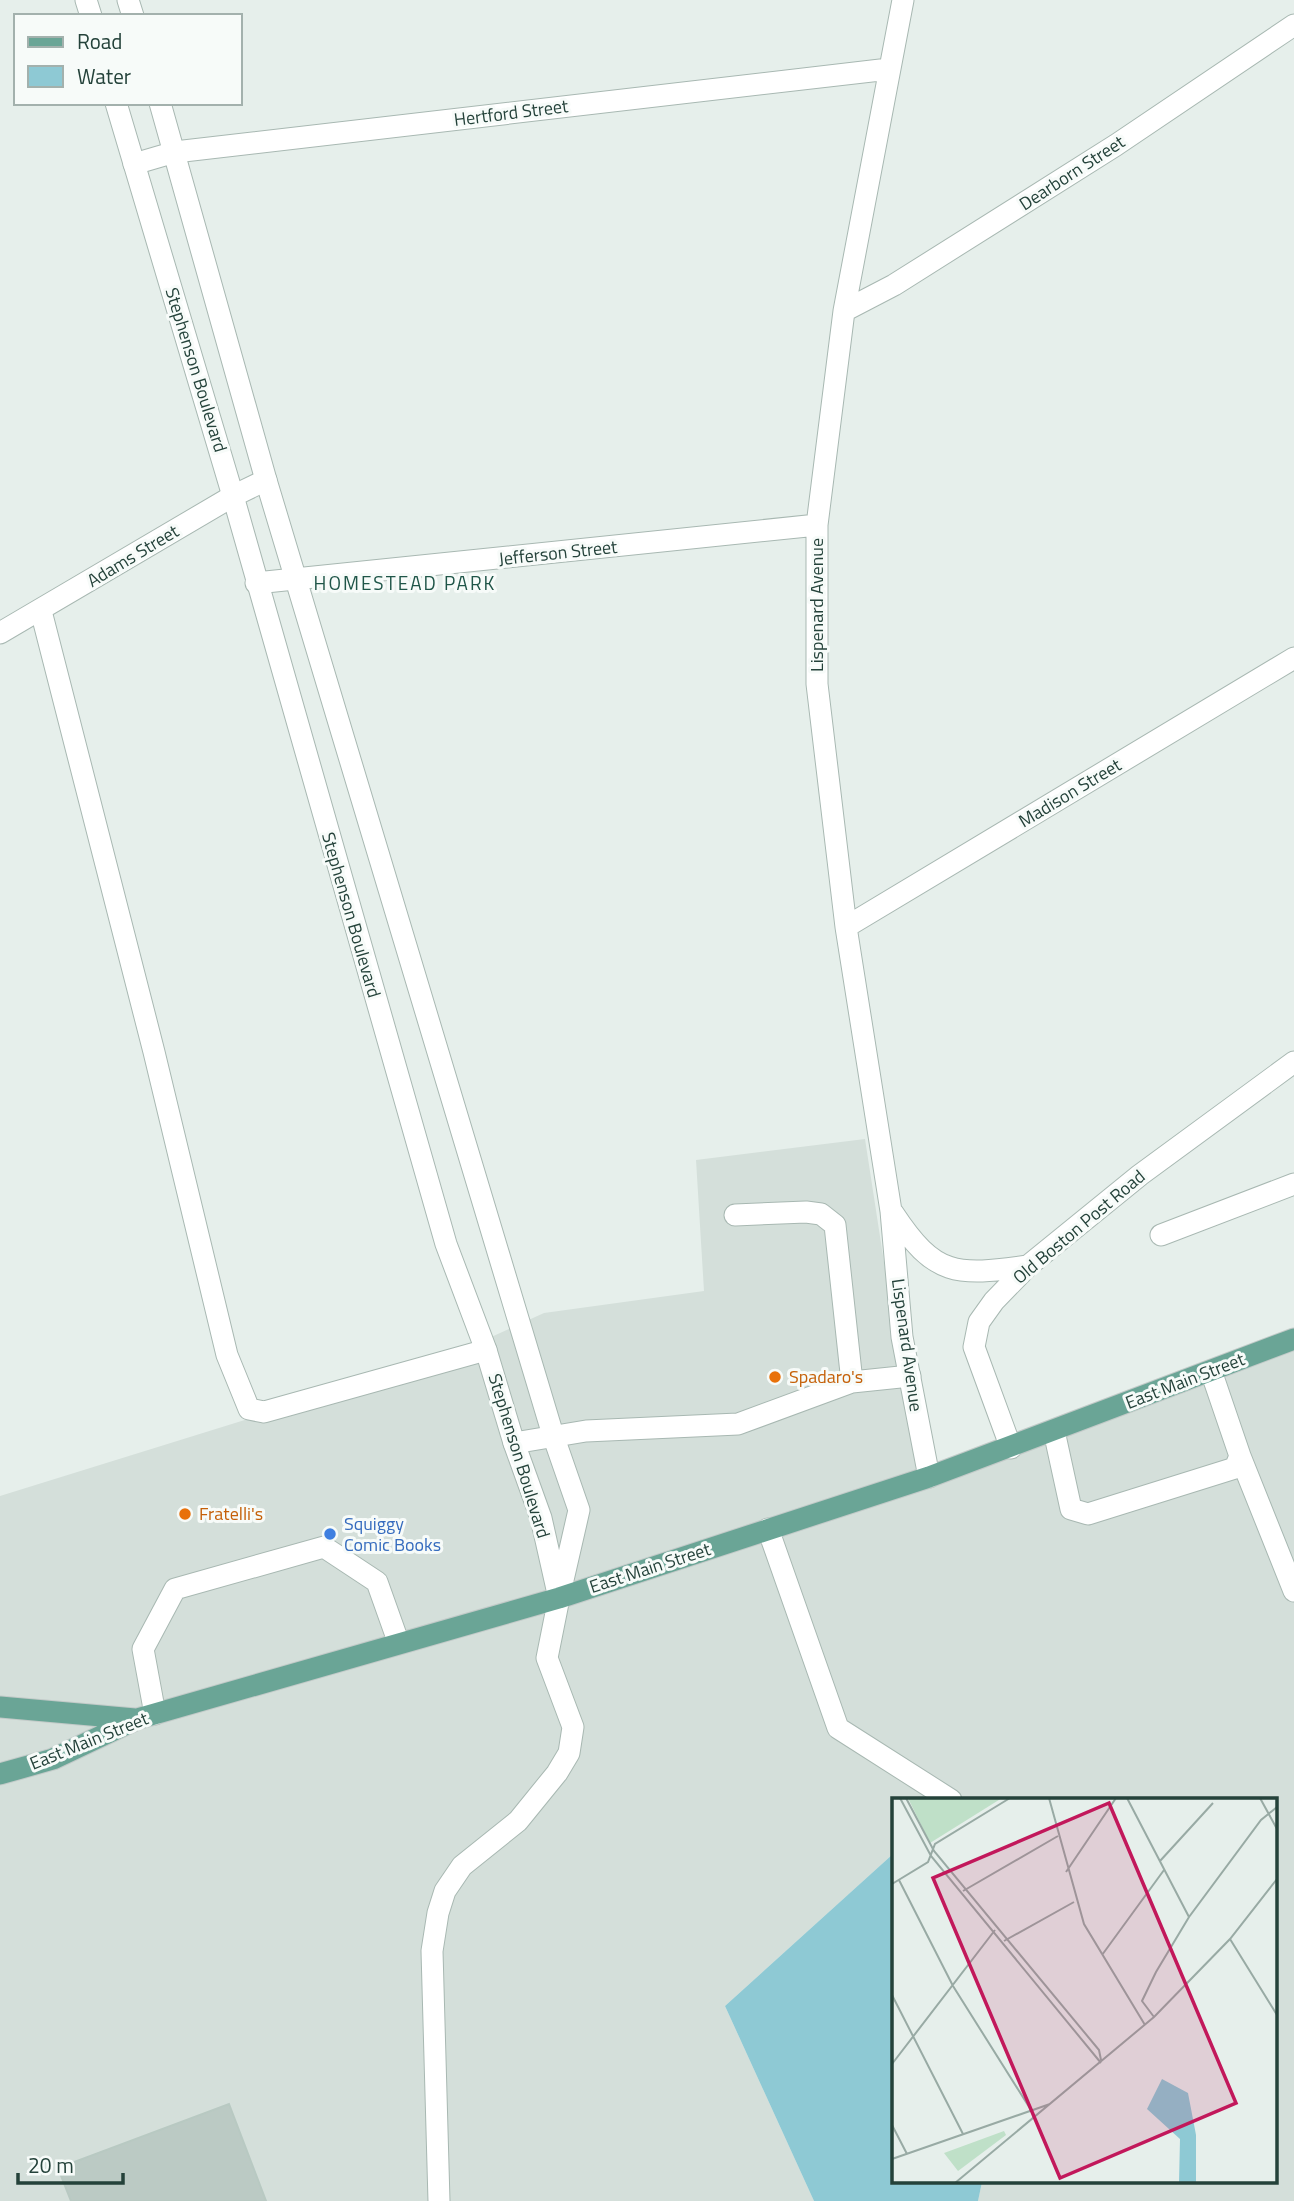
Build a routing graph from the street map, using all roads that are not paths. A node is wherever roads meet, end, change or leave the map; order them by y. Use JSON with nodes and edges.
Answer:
{"nodes":[{"id":1,"x":903,"y":0,"type":"edge"},
{"id":2,"x":1294,"y":25,"type":"edge"},
{"id":3,"x":889,"y":69,"type":"junction"},
{"id":4,"x":117,"y":105,"type":"edge"},
{"id":5,"x":161,"y":105,"type":"edge"},
{"id":6,"x":175,"y":152,"type":"junction"},
{"id":7,"x":134,"y":164,"type":"junction"},
{"id":8,"x":844,"y":311,"type":"junction"},
{"id":9,"x":266,"y":480,"type":"junction"},
{"id":10,"x":233,"y":496,"type":"junction"},
{"id":11,"x":817,"y":525,"type":"junction"},
{"id":12,"x":298,"y":580,"type":"junction"},
{"id":13,"x":256,"y":583,"type":"junction"},
{"id":14,"x":41,"y":611,"type":"junction"},
{"id":15,"x":0,"y":633,"type":"edge"},
{"id":16,"x":1294,"y":658,"type":"edge"},
{"id":17,"x":846,"y":927,"type":"junction"},
{"id":18,"x":1294,"y":1062,"type":"edge"},
{"id":19,"x":1294,"y":1184,"type":"edge"},
{"id":20,"x":891,"y":1211,"type":"junction"},
{"id":21,"x":735,"y":1215,"type":"dead end"},
{"id":22,"x":1161,"y":1235,"type":"dead end"},
{"id":23,"x":1028,"y":1266,"type":"junction"},
{"id":24,"x":1294,"y":1339,"type":"edge"},
{"id":25,"x":486,"y":1350,"type":"junction"},
{"id":26,"x":1211,"y":1371,"type":"junction"},
{"id":27,"x":909,"y":1376,"type":"junction"},
{"id":28,"x":852,"y":1382,"type":"junction"},
{"id":29,"x":1054,"y":1431,"type":"junction"},
{"id":30,"x":553,"y":1435,"type":"junction"},
{"id":31,"x":514,"y":1443,"type":"junction"},
{"id":32,"x":1011,"y":1448,"type":"junction"},
{"id":33,"x":1240,"y":1456,"type":"junction"},
{"id":34,"x":929,"y":1477,"type":"junction"},
{"id":35,"x":768,"y":1529,"type":"junction"},
{"id":36,"x":1294,"y":1591,"type":"edge"},
{"id":37,"x":559,"y":1598,"type":"junction"},
{"id":38,"x":398,"y":1641,"type":"junction"},
{"id":39,"x":0,"y":1707,"type":"edge"},
{"id":40,"x":146,"y":1716,"type":"junction"},
{"id":41,"x":0,"y":1774,"type":"edge"},
{"id":42,"x":948,"y":1798,"type":"edge"},
{"id":43,"x":439,"y":2201,"type":"edge"}],
"edges":[{"from":1,"to":3,"type":"street","name":"Lispenard Avenue"},
{"from":2,"to":8,"type":"street","name":"Dearborn Street"},
{"from":3,"to":6,"type":"street","name":"Hertford Street"},
{"from":3,"to":8,"type":"street","name":"Lispenard Avenue"},
{"from":4,"to":7,"type":"street","name":"Stephenson Boulevard"},
{"from":5,"to":6,"type":"street","name":"Stephenson Boulevard"},
{"from":6,"to":7,"type":"street","name":"Hertford Street"},
{"from":6,"to":9,"type":"street","name":"Stephenson Boulevard"},
{"from":7,"to":10,"type":"street","name":"Stephenson Boulevard"},
{"from":8,"to":11,"type":"street","name":"Lispenard Avenue"},
{"from":9,"to":10,"type":"street","name":"Adams Street"},
{"from":9,"to":12,"type":"street","name":"Stephenson Boulevard"},
{"from":10,"to":13,"type":"street","name":"Stephenson Boulevard"},
{"from":10,"to":14,"type":"street","name":"Adams Street"},
{"from":11,"to":12,"type":"street","name":"Jefferson Street"},
{"from":11,"to":17,"type":"street","name":"Lispenard Avenue"},
{"from":12,"to":13,"type":"street","name":"Jefferson Street"},
{"from":12,"to":30,"type":"street","name":"Stephenson Boulevard"},
{"from":13,"to":25,"type":"street","name":"Stephenson Boulevard"},
{"from":14,"to":15,"type":"street","name":"Adams Street"},
{"from":14,"to":25,"type":"street"},
{"from":16,"to":17,"type":"street","name":"Madison Street"},
{"from":17,"to":20,"type":"street","name":"Lispenard Avenue"},
{"from":18,"to":23,"type":"street","name":"Old Boston Post Road"},
{"from":19,"to":22,"type":"street"},
{"from":20,"to":23,"type":"street","name":"Lispenard Avenue"},
{"from":20,"to":27,"type":"street","name":"Lispenard Avenue"},
{"from":21,"to":28,"type":"street"},
{"from":23,"to":32,"type":"street","name":"Old Boston Post Road"},
{"from":24,"to":26,"type":"main road","name":"East Main Street"},
{"from":25,"to":31,"type":"street","name":"Stephenson Boulevard"},
{"from":26,"to":29,"type":"main road","name":"East Main Street"},
{"from":26,"to":33,"type":"street"},
{"from":27,"to":28,"type":"street"},
{"from":27,"to":34,"type":"street","name":"Lispenard Avenue"},
{"from":28,"to":30,"type":"street"},
{"from":29,"to":32,"type":"main road","name":"East Main Street"},
{"from":29,"to":33,"type":"street"},
{"from":30,"to":31,"type":"street"},
{"from":30,"to":37,"type":"street","name":"Stephenson Boulevard"},
{"from":31,"to":37,"type":"street","name":"Stephenson Boulevard"},
{"from":32,"to":34,"type":"main road","name":"East Main Street"},
{"from":33,"to":36,"type":"street"},
{"from":34,"to":35,"type":"main road","name":"East Main Street"},
{"from":35,"to":37,"type":"main road","name":"East Main Street"},
{"from":35,"to":42,"type":"street"},
{"from":37,"to":38,"type":"main road","name":"East Main Street"},
{"from":37,"to":43,"type":"street"},
{"from":38,"to":40,"type":"main road","name":"East Main Street"},
{"from":38,"to":40,"type":"street"},
{"from":39,"to":40,"type":"main road"},
{"from":40,"to":41,"type":"main road","name":"East Main Street"}]}
